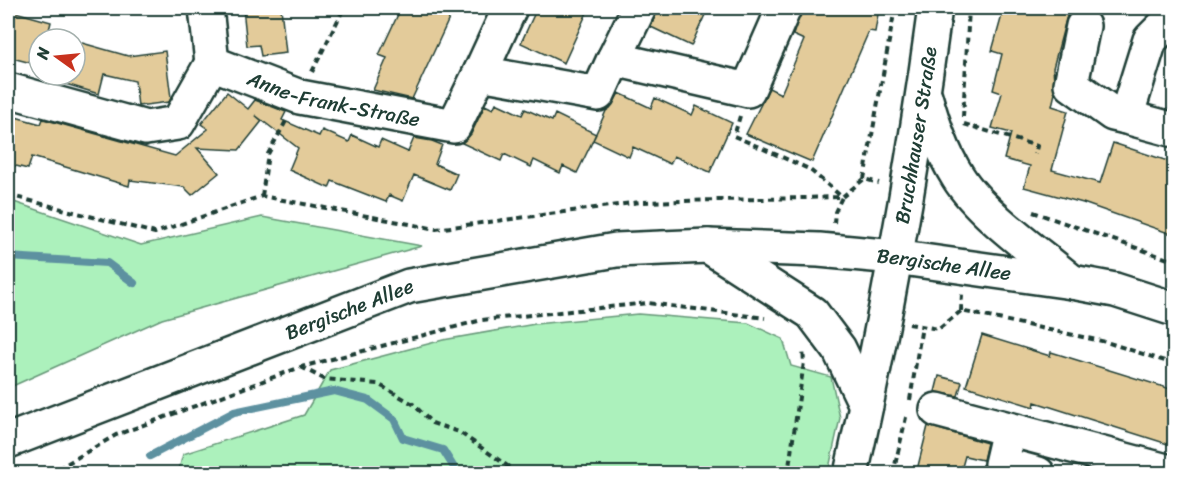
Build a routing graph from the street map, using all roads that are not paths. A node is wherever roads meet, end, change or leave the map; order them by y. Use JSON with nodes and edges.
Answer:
{"nodes":[{"id":1,"x":206,"y":8,"type":"edge"},
{"id":2,"x":510,"y":8,"type":"edge"},
{"id":3,"x":639,"y":8,"type":"edge"},
{"id":4,"x":784,"y":8,"type":"edge"},
{"id":5,"x":935,"y":8,"type":"edge"},
{"id":6,"x":1174,"y":16,"type":"edge"},
{"id":7,"x":1083,"y":26,"type":"dead end"},
{"id":8,"x":614,"y":59,"type":"junction"},
{"id":9,"x":212,"y":63,"type":"junction"},
{"id":10,"x":480,"y":73,"type":"junction"},
{"id":11,"x":8,"y":90,"type":"edge"},
{"id":12,"x":924,"y":91,"type":"junction"},
{"id":13,"x":1126,"y":117,"type":"junction"},
{"id":14,"x":1174,"y":130,"type":"edge"},
{"id":15,"x":708,"y":246,"type":"junction"},
{"id":16,"x":895,"y":257,"type":"junction"},
{"id":17,"x":1072,"y":282,"type":"junction"},
{"id":18,"x":1174,"y":309,"type":"edge"},
{"id":19,"x":866,"y":405,"type":"junction"},
{"id":20,"x":937,"y":410,"type":"dead end"},
{"id":21,"x":1009,"y":430,"type":"junction"},
{"id":22,"x":8,"y":441,"type":"edge"},
{"id":23,"x":1064,"y":459,"type":"edge"},
{"id":24,"x":1174,"y":473,"type":"edge"},
{"id":25,"x":851,"y":474,"type":"edge"},
{"id":26,"x":1038,"y":474,"type":"edge"}],
"edges":[{"from":1,"to":9,"type":"street"},
{"from":2,"to":10,"type":"street","name":"Anne-Frank-Straße"},
{"from":3,"to":8,"type":"street"},
{"from":4,"to":8,"type":"street"},
{"from":5,"to":12,"type":"street","name":"Bruchhauser Straße"},
{"from":6,"to":13,"type":"street"},
{"from":7,"to":13,"type":"street"},
{"from":8,"to":10,"type":"street"},
{"from":9,"to":10,"type":"street","name":"Anne-Frank-Straße"},
{"from":9,"to":11,"type":"street"},
{"from":12,"to":16,"type":"street","name":"Bruchhauser Straße"},
{"from":12,"to":17,"type":"street"},
{"from":13,"to":14,"type":"street"},
{"from":15,"to":16,"type":"street","name":"Bergische Allee"},
{"from":15,"to":19,"type":"street"},
{"from":15,"to":22,"type":"street","name":"Bergische Allee"},
{"from":16,"to":17,"type":"street","name":"Bergische Allee"},
{"from":16,"to":19,"type":"street","name":"Bruchhauser Straße"},
{"from":17,"to":18,"type":"street","name":"Bergische Allee"},
{"from":19,"to":25,"type":"street","name":"Bruchhauser Straße"},
{"from":20,"to":21,"type":"street"},
{"from":21,"to":23,"type":"street"},
{"from":21,"to":26,"type":"street"},
{"from":23,"to":24,"type":"street"}]}
